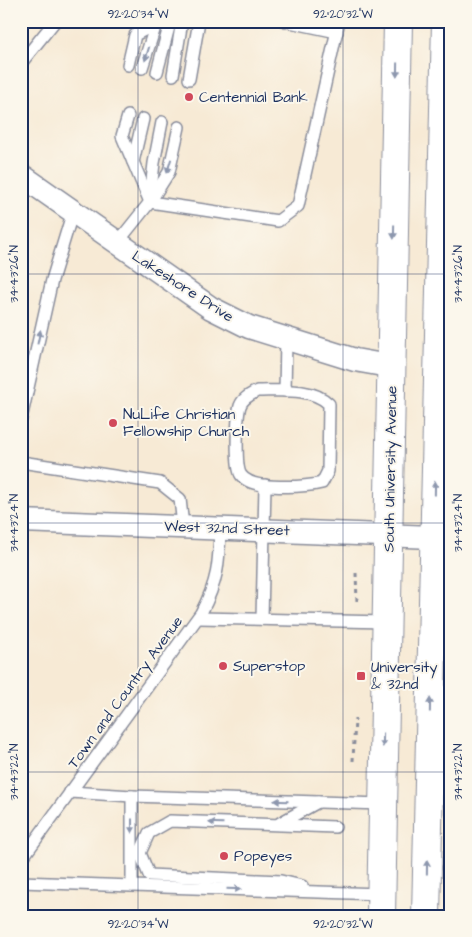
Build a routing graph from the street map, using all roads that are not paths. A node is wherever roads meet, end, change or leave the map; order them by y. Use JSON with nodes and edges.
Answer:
{"nodes":[{"id":1,"x":55,"y":21,"type":"edge"},
{"id":2,"x":182,"y":21,"type":"edge"},
{"id":3,"x":199,"y":21,"type":"edge"},
{"id":4,"x":285,"y":21,"type":"edge"},
{"id":5,"x":398,"y":21,"type":"edge"},
{"id":6,"x":446,"y":21,"type":"edge"},
{"id":7,"x":156,"y":22,"type":"edge"},
{"id":8,"x":172,"y":22,"type":"edge"},
{"id":9,"x":338,"y":26,"type":"edge"},
{"id":10,"x":21,"y":63,"type":"edge"},
{"id":11,"x":128,"y":65,"type":"dead end"},
{"id":12,"x":142,"y":68,"type":"dead end"},
{"id":13,"x":157,"y":72,"type":"dead end"},
{"id":14,"x":173,"y":75,"type":"dead end"},
{"id":15,"x":189,"y":79,"type":"dead end"},
{"id":16,"x":123,"y":115,"type":"dead end"},
{"id":17,"x":143,"y":119,"type":"dead end"},
{"id":18,"x":162,"y":122,"type":"dead end"},
{"id":19,"x":179,"y":127,"type":"dead end"},
{"id":20,"x":133,"y":162,"type":"junction"},
{"id":21,"x":24,"y":184,"type":"edge"},
{"id":22,"x":150,"y":202,"type":"junction"},
{"id":23,"x":73,"y":211,"type":"junction"},
{"id":24,"x":118,"y":242,"type":"junction"},
{"id":25,"x":286,"y":340,"type":"junction"},
{"id":26,"x":392,"y":365,"type":"junction"},
{"id":27,"x":285,"y":390,"type":"junction"},
{"id":28,"x":21,"y":419,"type":"edge"},
{"id":29,"x":21,"y":462,"type":"edge"},
{"id":30,"x":265,"y":485,"type":"junction"},
{"id":31,"x":21,"y":521,"type":"edge"},
{"id":32,"x":184,"y":526,"type":"junction"},
{"id":33,"x":220,"y":528,"type":"junction"},
{"id":34,"x":263,"y":530,"type":"junction"},
{"id":35,"x":389,"y":535,"type":"junction"},
{"id":36,"x":434,"y":537,"type":"junction"},
{"id":37,"x":198,"y":618,"type":"junction"},
{"id":38,"x":262,"y":619,"type":"junction"},
{"id":39,"x":386,"y":622,"type":"junction"},
{"id":40,"x":70,"y":792,"type":"junction"},
{"id":41,"x":132,"y":796,"type":"junction"},
{"id":42,"x":318,"y":802,"type":"junction"},
{"id":43,"x":382,"y":804,"type":"junction"},
{"id":44,"x":276,"y":825,"type":"junction"},
{"id":45,"x":335,"y":827,"type":"dead end"},
{"id":46,"x":21,"y":860,"type":"edge"},
{"id":47,"x":21,"y":882,"type":"edge"},
{"id":48,"x":132,"y":886,"type":"junction"},
{"id":49,"x":325,"y":892,"type":"junction"},
{"id":50,"x":381,"y":905,"type":"edge"},
{"id":51,"x":426,"y":916,"type":"edge"}],
"edges":[{"from":1,"to":10,"type":"lane"},
{"from":2,"to":14,"type":"lane"},
{"from":3,"to":15,"type":"lane"},
{"from":4,"to":9,"type":"lane"},
{"from":5,"to":26,"type":"main road","name":"South University Avenue","one_way":true},
{"from":36,"to":6,"type":"main road","one_way":true},
{"from":7,"to":8,"type":"lane"},
{"from":7,"to":11,"type":"lane"},
{"from":7,"to":12,"type":"lane","one_way":true},
{"from":8,"to":13,"type":"lane"},
{"from":9,"to":22,"type":"lane"},
{"from":16,"to":20,"type":"lane"},
{"from":17,"to":20,"type":"lane"},
{"from":18,"to":22,"type":"lane"},
{"from":19,"to":22,"type":"lane","one_way":true},
{"from":20,"to":22,"type":"lane"},
{"from":21,"to":23,"type":"street","name":"Lakeshore Drive"},
{"from":22,"to":24,"type":"lane"},
{"from":23,"to":24,"type":"street","name":"Lakeshore Drive"},
{"from":28,"to":23,"type":"lane","one_way":true},
{"from":24,"to":25,"type":"street","name":"Lakeshore Drive"},
{"from":25,"to":26,"type":"street","name":"Lakeshore Drive"},
{"from":25,"to":27,"type":"lane"},
{"from":26,"to":35,"type":"main road","name":"South University Avenue"},
{"from":27,"to":30,"type":"lane"},
{"from":27,"to":30,"type":"lane"},
{"from":29,"to":32,"type":"lane"},
{"from":30,"to":34,"type":"lane"},
{"from":31,"to":32,"type":"street","name":"West 32nd Street"},
{"from":32,"to":33,"type":"street","name":"West 32nd Street"},
{"from":33,"to":34,"type":"street","name":"West 32nd Street"},
{"from":33,"to":37,"type":"lane","name":"Town and Country Avenue"},
{"from":34,"to":35,"type":"street","name":"West 32nd Street"},
{"from":34,"to":38,"type":"lane"},
{"from":35,"to":36,"type":"street","name":"West 32nd Street"},
{"from":35,"to":39,"type":"main road","name":"South University Avenue"},
{"from":51,"to":36,"type":"main road","one_way":true},
{"from":37,"to":38,"type":"lane"},
{"from":37,"to":40,"type":"lane","name":"Town and Country Avenue"},
{"from":38,"to":39,"type":"lane"},
{"from":39,"to":43,"type":"main road","name":"South University Avenue","one_way":true},
{"from":40,"to":41,"type":"lane"},
{"from":40,"to":46,"type":"lane","name":"Town and Country Avenue"},
{"from":42,"to":41,"type":"lane","one_way":true},
{"from":41,"to":48,"type":"lane","one_way":true},
{"from":42,"to":43,"type":"lane"},
{"from":42,"to":44,"type":"lane"},
{"from":43,"to":50,"type":"main road","name":"South University Avenue"},
{"from":44,"to":45,"type":"lane"},
{"from":44,"to":49,"type":"lane","one_way":true},
{"from":47,"to":48,"type":"lane"},
{"from":48,"to":49,"type":"lane","one_way":true},
{"from":49,"to":50,"type":"lane"}]}
